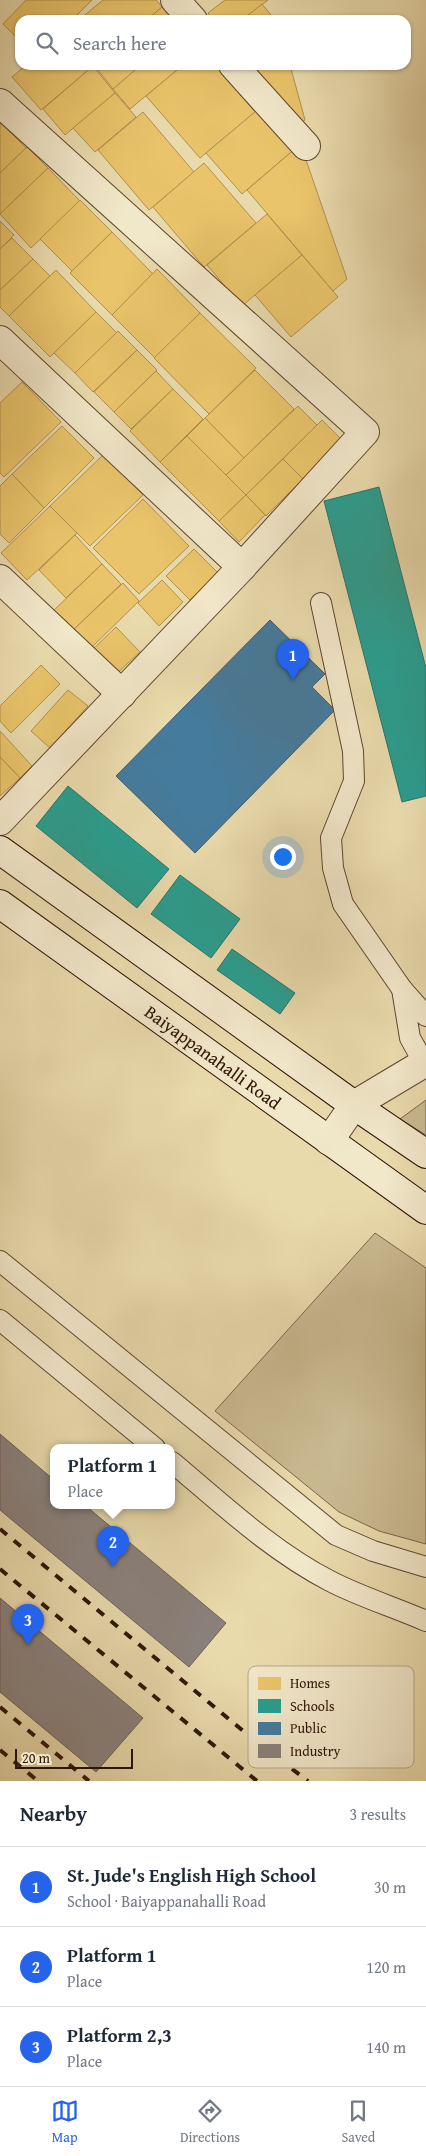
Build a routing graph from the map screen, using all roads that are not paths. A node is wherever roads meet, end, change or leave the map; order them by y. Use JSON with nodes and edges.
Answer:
{"nodes":[{"id":1,"x":175,"y":0,"type":"edge"},
{"id":2,"x":188,"y":15,"type":"edge"},
{"id":3,"x":238,"y":70,"type":"edge"},
{"id":4,"x":0,"y":103,"type":"edge"},
{"id":5,"x":306,"y":146,"type":"dead end"},
{"id":6,"x":0,"y":340,"type":"edge"},
{"id":7,"x":242,"y":568,"type":"junction"},
{"id":8,"x":0,"y":579,"type":"edge"},
{"id":9,"x":321,"y":603,"type":"dead end"},
{"id":10,"x":122,"y":694,"type":"junction"},
{"id":11,"x":0,"y":821,"type":"edge"},
{"id":12,"x":0,"y":850,"type":"edge"},
{"id":13,"x":0,"y":904,"type":"edge"},
{"id":14,"x":402,"y":990,"type":"junction"},
{"id":15,"x":426,"y":1016,"type":"edge"},
{"id":16,"x":425,"y":1062,"type":"edge"},
{"id":17,"x":354,"y":1106,"type":"junction"},
{"id":18,"x":330,"y":1141,"type":"junction"},
{"id":19,"x":426,"y":1154,"type":"edge"},
{"id":20,"x":426,"y":1210,"type":"edge"},
{"id":21,"x":0,"y":1261,"type":"edge"},
{"id":22,"x":0,"y":1320,"type":"edge"},
{"id":23,"x":150,"y":1444,"type":"edge"},
{"id":24,"x":175,"y":1464,"type":"edge"},
{"id":25,"x":426,"y":1568,"type":"edge"},
{"id":26,"x":426,"y":1621,"type":"edge"}],
"edges":[{"from":1,"to":2,"type":"street"},
{"from":3,"to":5,"type":"street"},
{"from":4,"to":7,"type":"street"},
{"from":6,"to":7,"type":"street"},
{"from":7,"to":10,"type":"street"},
{"from":8,"to":10,"type":"street"},
{"from":9,"to":14,"type":"lane"},
{"from":10,"to":11,"type":"street"},
{"from":12,"to":17,"type":"street"},
{"from":13,"to":18,"type":"street","name":"Baiyappanahalli Road"},
{"from":14,"to":15,"type":"lane"},
{"from":14,"to":16,"type":"lane"},
{"from":16,"to":17,"type":"street"},
{"from":17,"to":18,"type":"street"},
{"from":17,"to":19,"type":"street"},
{"from":18,"to":20,"type":"street","name":"Baiyappanahalli Road"},
{"from":21,"to":25,"type":"lane"},
{"from":22,"to":23,"type":"lane"},
{"from":24,"to":26,"type":"lane"}]}
